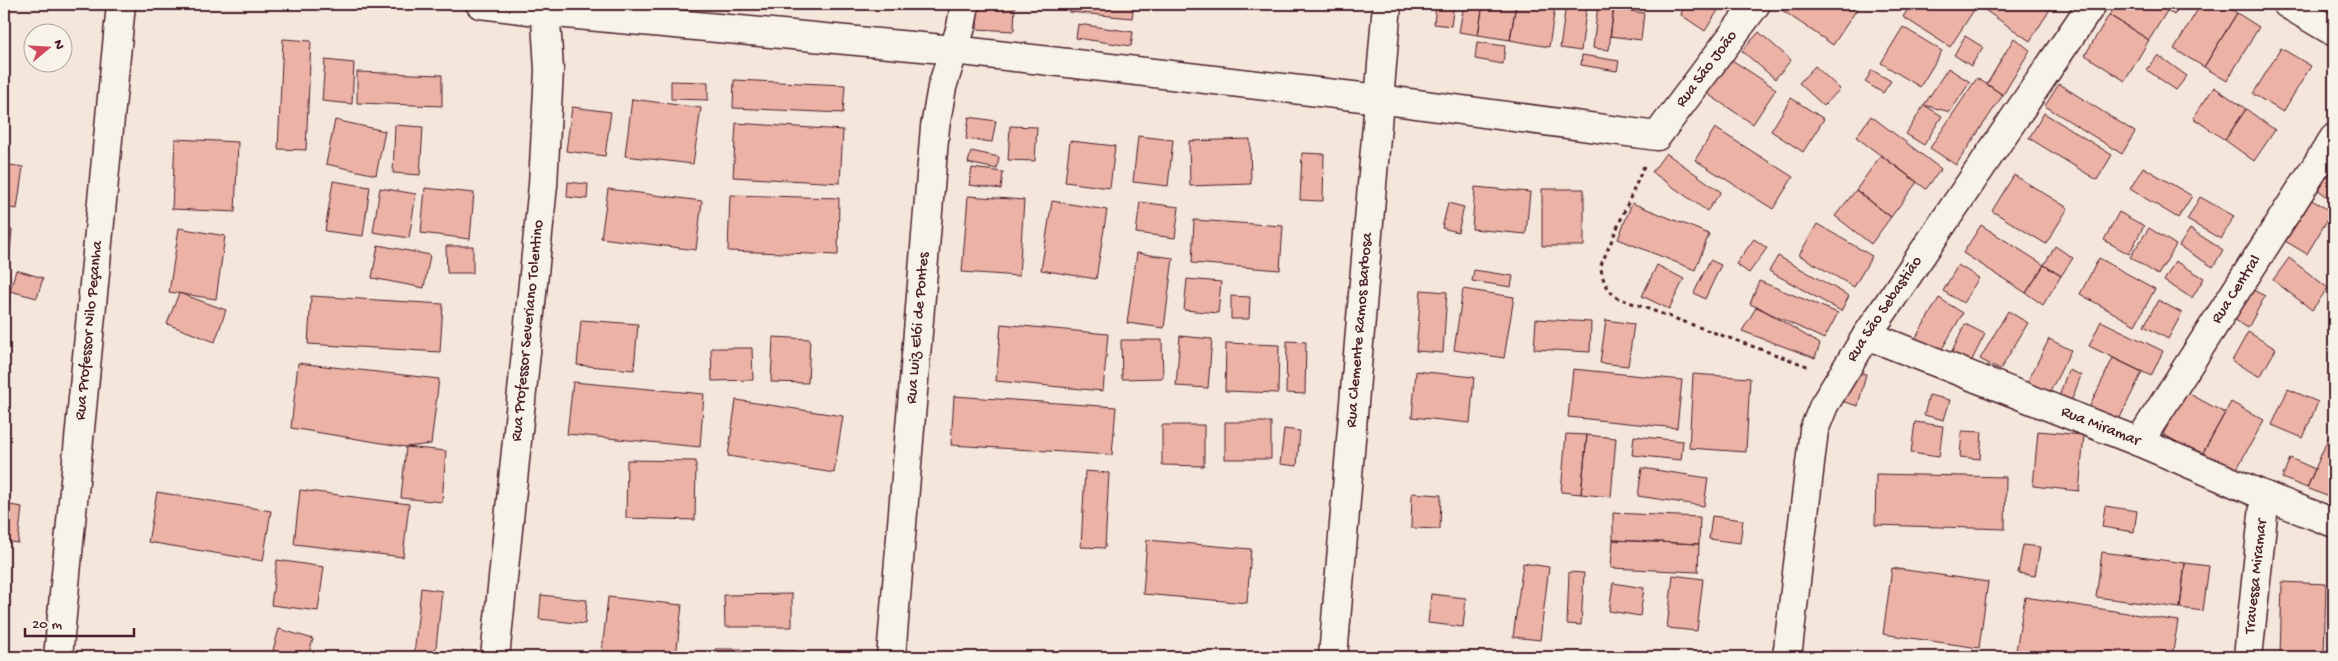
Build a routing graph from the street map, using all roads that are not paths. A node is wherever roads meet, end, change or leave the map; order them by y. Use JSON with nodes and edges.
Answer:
{"nodes":[{"id":1,"x":121,"y":4,"type":"edge"},
{"id":2,"x":480,"y":4,"type":"edge"},
{"id":3,"x":965,"y":4,"type":"edge"},
{"id":4,"x":1387,"y":4,"type":"edge"},
{"id":5,"x":1756,"y":4,"type":"edge"},
{"id":6,"x":2092,"y":4,"type":"edge"},
{"id":7,"x":2287,"y":4,"type":"edge"},
{"id":8,"x":545,"y":8,"type":"edge"},
{"id":9,"x":2334,"y":32,"type":"edge"},
{"id":10,"x":954,"y":50,"type":"junction"},
{"id":11,"x":1379,"y":99,"type":"junction"},
{"id":12,"x":2334,"y":138,"type":"edge"},
{"id":13,"x":1867,"y":336,"type":"junction"},
{"id":14,"x":2139,"y":442,"type":"junction"},
{"id":15,"x":2265,"y":496,"type":"junction"},
{"id":16,"x":2334,"y":523,"type":"edge"},
{"id":17,"x":58,"y":657,"type":"edge"},
{"id":18,"x":495,"y":657,"type":"edge"},
{"id":19,"x":891,"y":657,"type":"edge"},
{"id":20,"x":1333,"y":657,"type":"edge"},
{"id":21,"x":1786,"y":657,"type":"edge"},
{"id":22,"x":2248,"y":657,"type":"edge"}],
"edges":[{"from":1,"to":17,"type":"street","name":"Rua Professor Nilo Peçanha"},
{"from":2,"to":8,"type":"street"},
{"from":3,"to":10,"type":"street","name":"Rua Luiz Elói de Pontes"},
{"from":4,"to":11,"type":"street","name":"Rua Clemente Ramos Barbosa"},
{"from":5,"to":11,"type":"street","name":"Rua São João"},
{"from":6,"to":13,"type":"street","name":"Rua São Sebastião"},
{"from":7,"to":9,"type":"street"},
{"from":8,"to":10,"type":"street"},
{"from":8,"to":18,"type":"street","name":"Rua Professor Severiano Tolentino"},
{"from":10,"to":11,"type":"street"},
{"from":10,"to":19,"type":"street","name":"Rua Luiz Elói de Pontes"},
{"from":11,"to":20,"type":"street","name":"Rua Clemente Ramos Barbosa"},
{"from":12,"to":14,"type":"street","name":"Rua Central"},
{"from":13,"to":14,"type":"street","name":"Rua Miramar"},
{"from":13,"to":21,"type":"street","name":"Rua São Sebastião"},
{"from":14,"to":15,"type":"street","name":"Rua Miramar"},
{"from":15,"to":16,"type":"street","name":"Rua Miramar"},
{"from":15,"to":22,"type":"street","name":"Travessa Miramar"}]}
